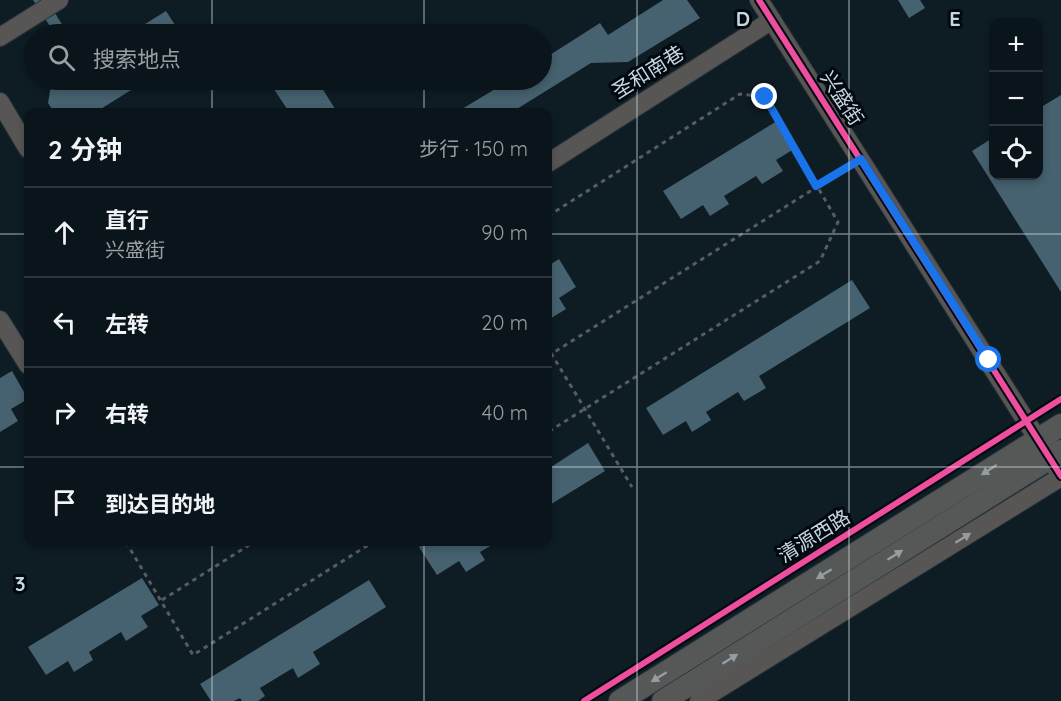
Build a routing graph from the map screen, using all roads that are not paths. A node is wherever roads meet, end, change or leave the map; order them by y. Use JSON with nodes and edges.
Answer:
{"nodes":[{"id":1,"x":59,"y":0,"type":"edge"},
{"id":2,"x":759,"y":0,"type":"edge"},
{"id":3,"x":772,"y":20,"type":"junction"},
{"id":4,"x":0,"y":37,"type":"edge"},
{"id":5,"x":0,"y":102,"type":"edge"},
{"id":6,"x":24,"y":142,"type":"edge"},
{"id":7,"x":552,"y":160,"type":"edge"},
{"id":8,"x":0,"y":320,"type":"edge"},
{"id":9,"x":24,"y":359,"type":"edge"},
{"id":10,"x":1061,"y":425,"type":"edge"},
{"id":11,"x":1054,"y":460,"type":"edge"},
{"id":12,"x":620,"y":701,"type":"edge"},
{"id":13,"x":663,"y":701,"type":"edge"},
{"id":14,"x":699,"y":701,"type":"edge"}],
"edges":[{"from":1,"to":4,"type":"street"},
{"from":2,"to":3,"type":"street","name":"兴盛街"},
{"from":3,"to":7,"type":"street","name":"圣和南巷"},
{"from":3,"to":11,"type":"street","name":"兴盛街"},
{"from":5,"to":6,"type":"street"},
{"from":8,"to":9,"type":"street"},
{"from":10,"to":11,"type":"main road","name":"清源西路"},
{"from":11,"to":12,"type":"main road","name":"清源西路","one_way":true},
{"from":13,"to":11,"type":"main road","name":"清源西路","one_way":true},
{"from":14,"to":11,"type":"street","name":"清源西路","one_way":true}]}
